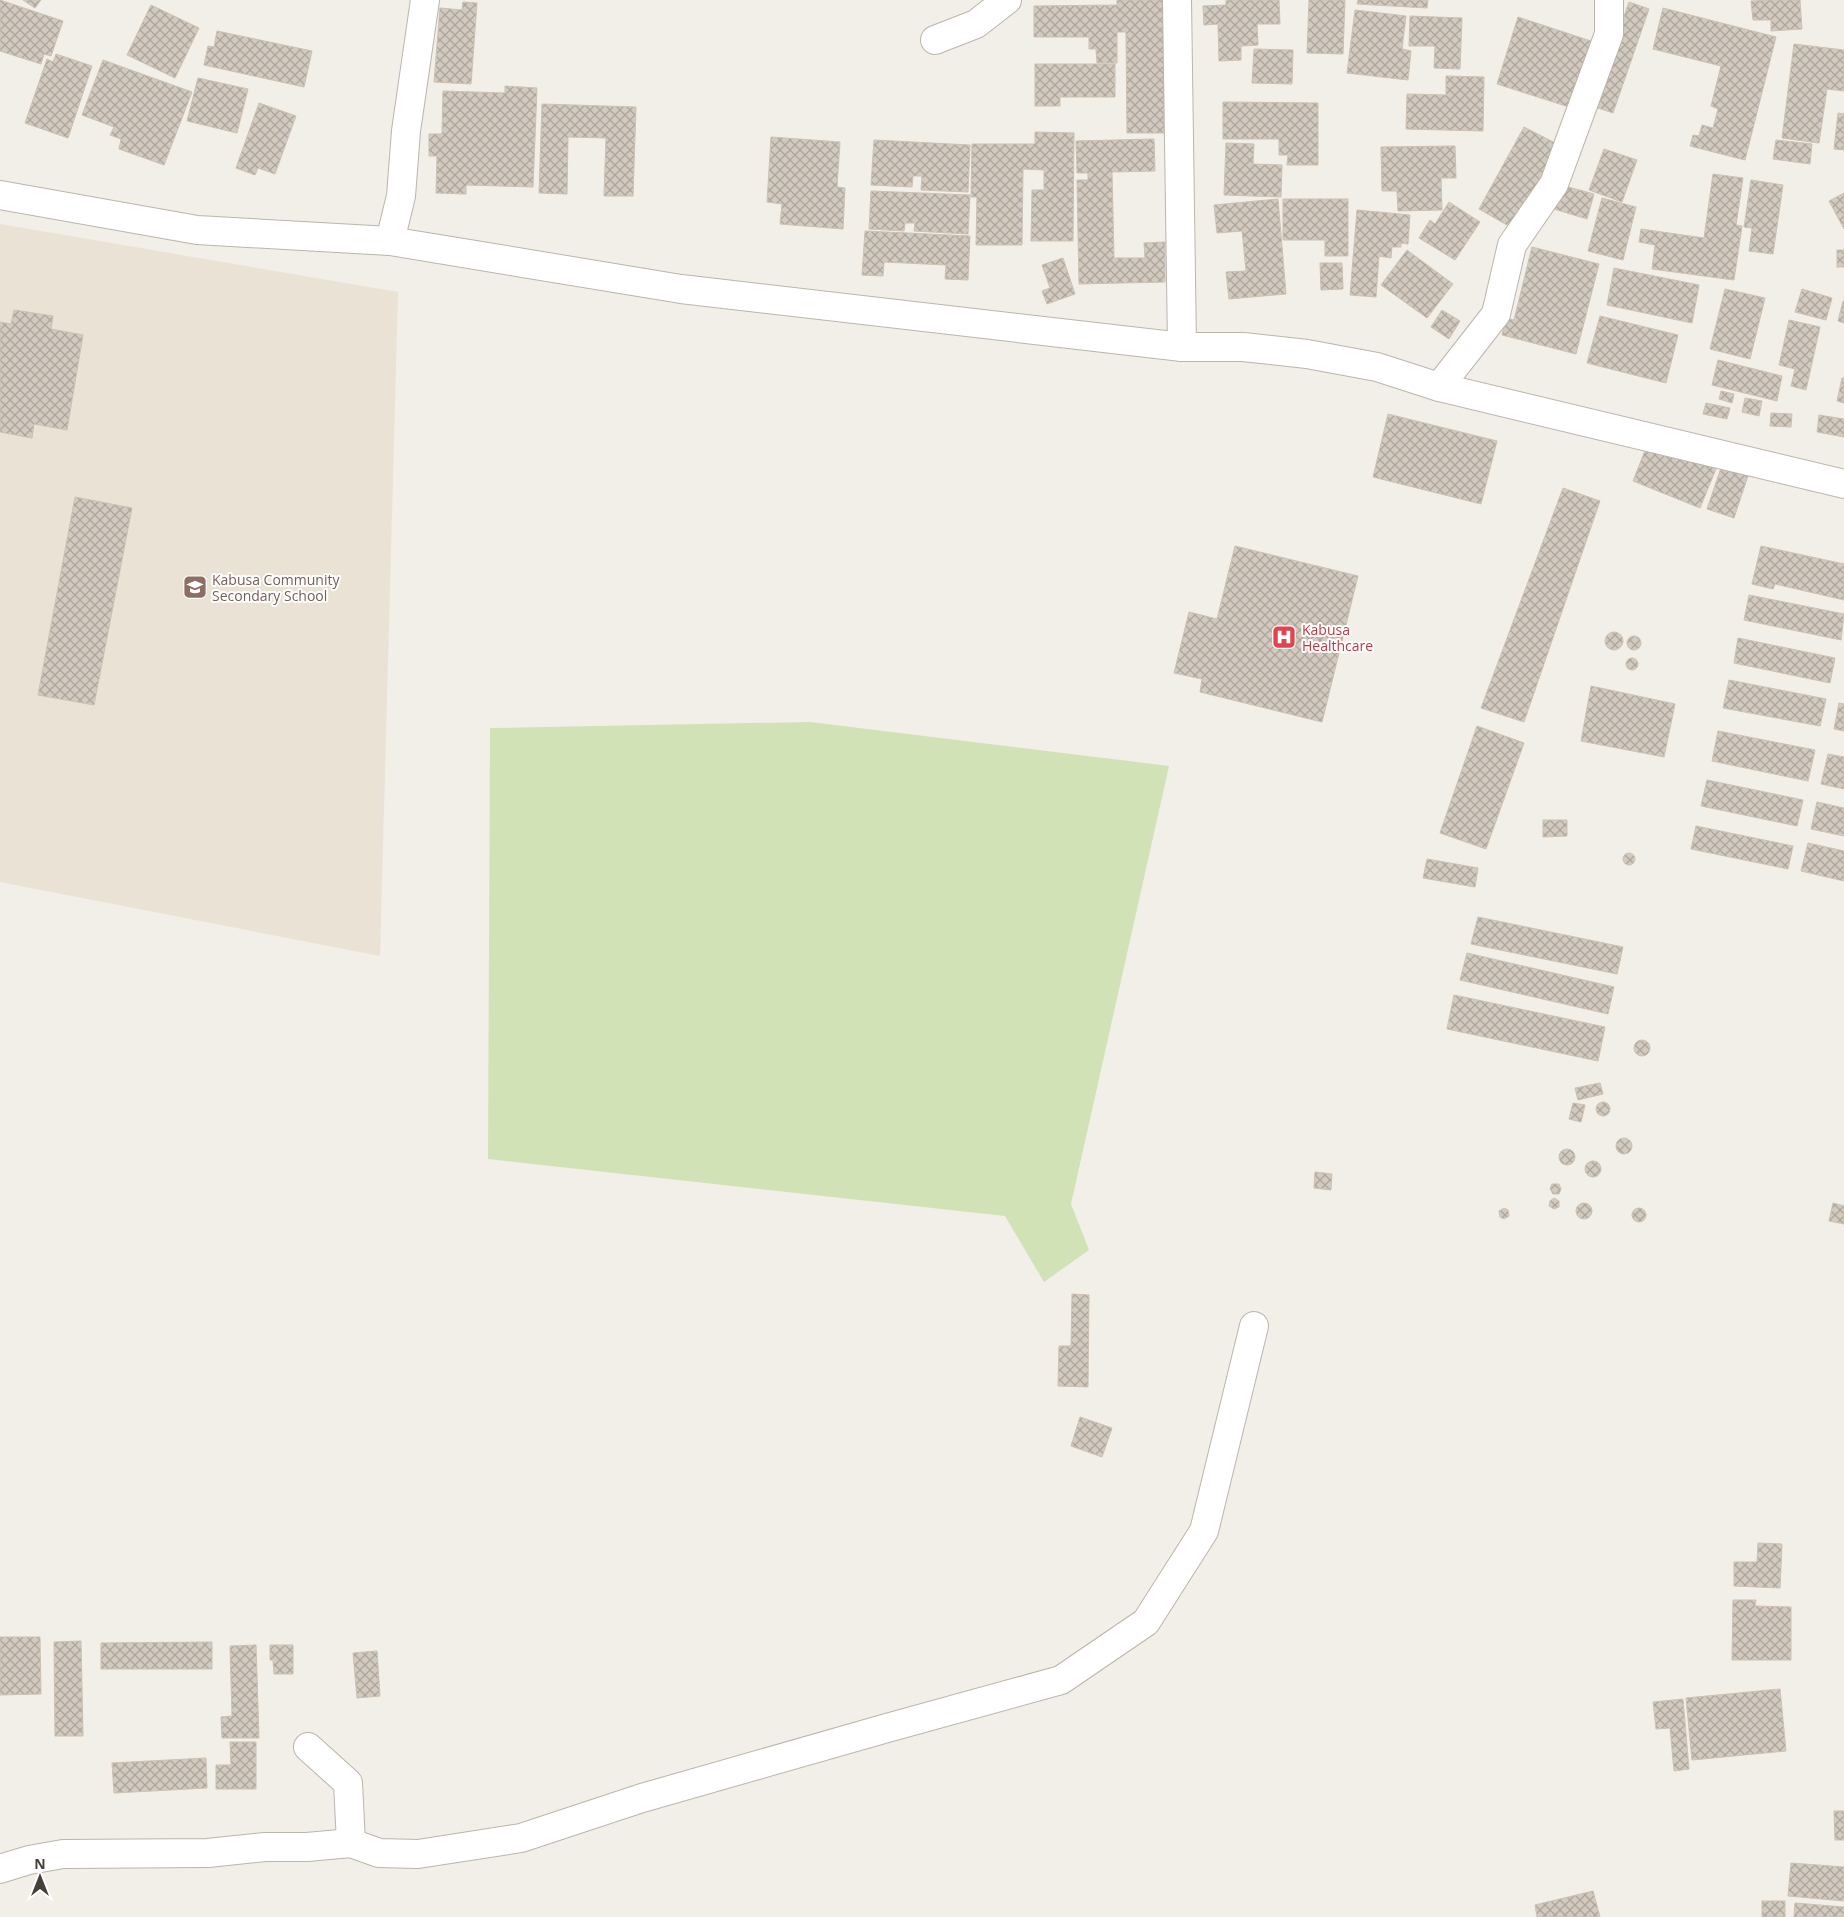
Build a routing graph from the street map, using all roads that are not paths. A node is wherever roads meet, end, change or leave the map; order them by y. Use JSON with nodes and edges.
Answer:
{"nodes":[{"id":1,"x":425,"y":0,"type":"edge"},
{"id":2,"x":1007,"y":0,"type":"edge"},
{"id":3,"x":1177,"y":0,"type":"edge"},
{"id":4,"x":1609,"y":0,"type":"edge"},
{"id":5,"x":935,"y":40,"type":"dead end"},
{"id":6,"x":0,"y":195,"type":"edge"},
{"id":7,"x":390,"y":241,"type":"junction"},
{"id":8,"x":1182,"y":347,"type":"junction"},
{"id":9,"x":1439,"y":387,"type":"junction"},
{"id":10,"x":1844,"y":484,"type":"edge"},
{"id":11,"x":1254,"y":1326,"type":"dead end"},
{"id":12,"x":308,"y":1747,"type":"dead end"},
{"id":13,"x":350,"y":1843,"type":"junction"},
{"id":14,"x":0,"y":1869,"type":"edge"}],
"edges":[{"from":1,"to":7,"type":"street"},
{"from":2,"to":5,"type":"street"},
{"from":3,"to":8,"type":"street"},
{"from":4,"to":9,"type":"street"},
{"from":6,"to":7,"type":"street"},
{"from":7,"to":8,"type":"street"},
{"from":8,"to":9,"type":"street"},
{"from":9,"to":10,"type":"street"},
{"from":11,"to":13,"type":"street"},
{"from":12,"to":13,"type":"street"},
{"from":13,"to":14,"type":"street"}]}
